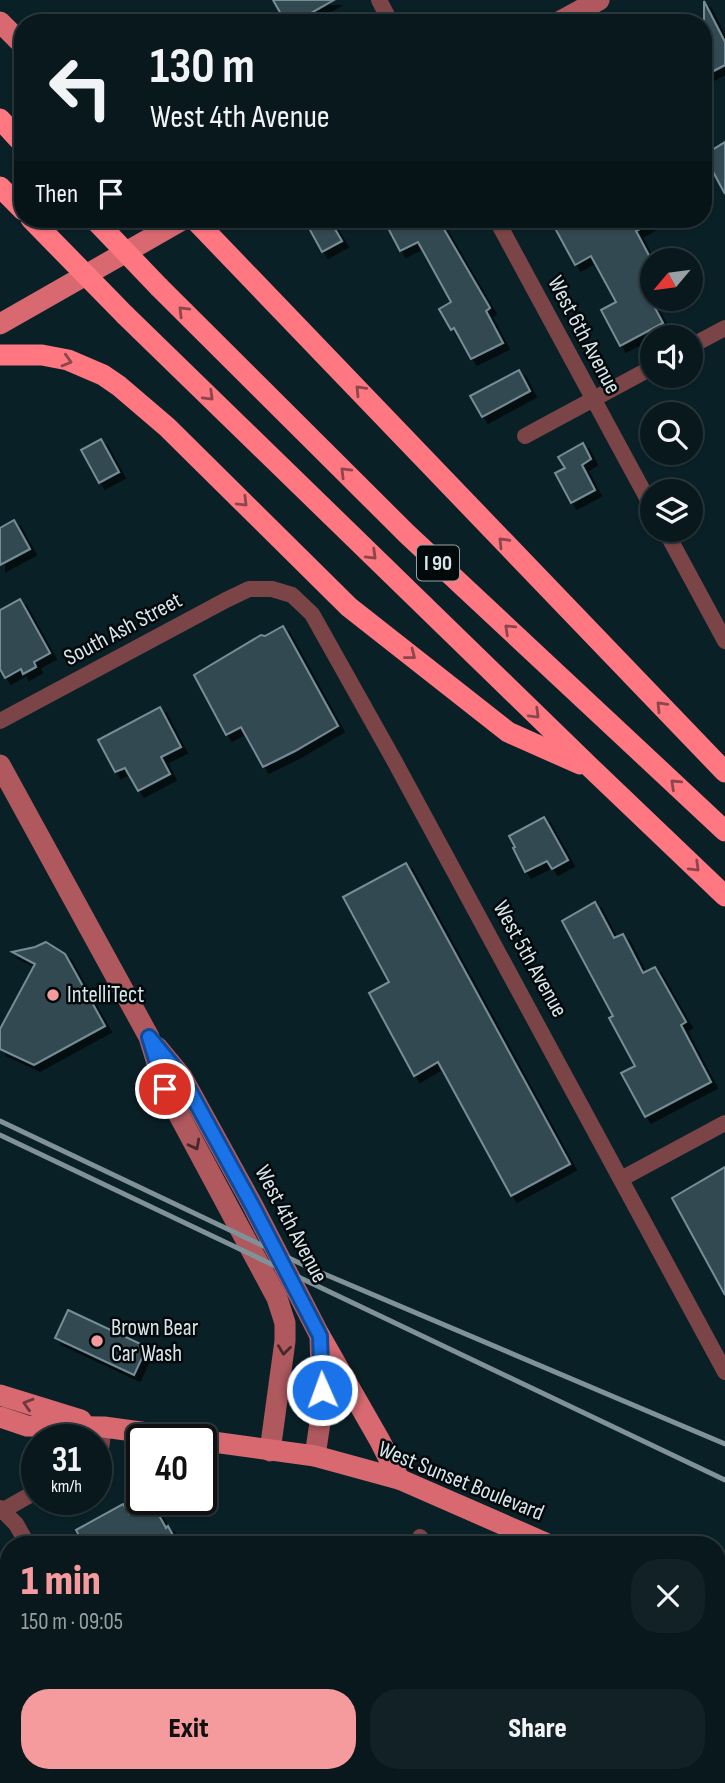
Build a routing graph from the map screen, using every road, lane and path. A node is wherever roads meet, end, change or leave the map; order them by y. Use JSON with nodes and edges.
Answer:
{"nodes":[{"id":1,"x":599,"y":0,"type":"edge"},
{"id":2,"x":573,"y":14,"type":"edge"},
{"id":3,"x":0,"y":22,"type":"edge"},
{"id":4,"x":14,"y":36,"type":"edge"},
{"id":5,"x":0,"y":120,"type":"edge"},
{"id":6,"x":14,"y":135,"type":"edge"},
{"id":7,"x":0,"y":187,"type":"edge"},
{"id":8,"x":14,"y":201,"type":"edge"},
{"id":9,"x":40,"y":228,"type":"edge"},
{"id":10,"x":103,"y":228,"type":"edge"},
{"id":11,"x":168,"y":228,"type":"edge"},
{"id":12,"x":203,"y":228,"type":"edge"},
{"id":13,"x":501,"y":228,"type":"edge"},
{"id":14,"x":0,"y":324,"type":"edge"},
{"id":15,"x":725,"y":328,"type":"edge"},
{"id":16,"x":703,"y":340,"type":"edge"},
{"id":17,"x":0,"y":355,"type":"edge"},
{"id":18,"x":640,"y":374,"type":"edge"},
{"id":19,"x":593,"y":399,"type":"junction"},
{"id":20,"x":525,"y":436,"type":"dead end"},
{"id":21,"x":640,"y":485,"type":"edge"},
{"id":22,"x":671,"y":542,"type":"edge"},
{"id":23,"x":272,"y":589,"type":"joint"},
{"id":24,"x":725,"y":641,"type":"edge"},
{"id":25,"x":0,"y":721,"type":"edge"},
{"id":26,"x":0,"y":765,"type":"edge"},
{"id":27,"x":592,"y":769,"type":"junction"},
{"id":28,"x":725,"y":772,"type":"edge"},
{"id":29,"x":725,"y":831,"type":"edge"},
{"id":30,"x":725,"y":896,"type":"edge"},
{"id":31,"x":149,"y":1037,"type":"junction"},
{"id":32,"x":725,"y":1123,"type":"edge"},
{"id":33,"x":621,"y":1179,"type":"junction"},
{"id":34,"x":320,"y":1336,"type":"junction"},
{"id":35,"x":725,"y":1372,"type":"edge"},
{"id":36,"x":0,"y":1395,"type":"edge"},
{"id":37,"x":0,"y":1416,"type":"edge"},
{"id":38,"x":22,"y":1424,"type":"edge"},
{"id":39,"x":94,"y":1424,"type":"edge"},
{"id":40,"x":112,"y":1428,"type":"edge"},
{"id":41,"x":270,"y":1451,"type":"junction"},
{"id":42,"x":314,"y":1456,"type":"junction"},
{"id":43,"x":399,"y":1479,"type":"junction"},
{"id":44,"x":21,"y":1499,"type":"edge"},
{"id":45,"x":1,"y":1510,"type":"edge"},
{"id":46,"x":23,"y":1536,"type":"edge"},
{"id":47,"x":529,"y":1536,"type":"edge"}],
"edges":[{"from":1,"to":2,"type":"street"},
{"from":3,"to":4,"type":"main road"},
{"from":5,"to":6,"type":"highway"},
{"from":7,"to":8,"type":"highway"},
{"from":9,"to":27,"type":"highway","number":"I 90","one_way":true,"bridge":true},
{"from":29,"to":10,"type":"highway","number":"I 90","one_way":true,"bridge":true},
{"from":11,"to":14,"type":"main road"},
{"from":28,"to":12,"type":"highway","one_way":true},
{"from":13,"to":19,"type":"street","name":"West 6th Avenue"},
{"from":15,"to":16,"type":"street"},
{"from":17,"to":27,"type":"highway","one_way":true},
{"from":18,"to":19,"type":"street"},
{"from":19,"to":20,"type":"street"},
{"from":19,"to":21,"type":"street","name":"West 6th Avenue"},
{"from":22,"to":24,"type":"street"},
{"from":23,"to":25,"type":"street","name":"South Ash Street"},
{"from":23,"to":33,"type":"street","name":"West 5th Avenue"},
{"from":26,"to":31,"type":"street","name":"West 4th Avenue"},
{"from":27,"to":30,"type":"highway","number":"I 90","one_way":true},
{"from":31,"to":34,"type":"street","name":"West 4th Avenue"},
{"from":31,"to":41,"type":"street","name":"West 4th Avenue","one_way":true},
{"from":32,"to":33,"type":"street"},
{"from":33,"to":35,"type":"street","name":"West 5th Avenue"},
{"from":34,"to":42,"type":"street","name":"West 4th Avenue"},
{"from":34,"to":43,"type":"main road"},
{"from":39,"to":36,"type":"main road","name":"West Sunset Boulevard","one_way":true},
{"from":37,"to":38,"type":"main road","name":"West Sunset Boulevard"},
{"from":40,"to":41,"type":"main road","name":"West Sunset Boulevard"},
{"from":41,"to":42,"type":"main road","name":"West Sunset Boulevard"},
{"from":42,"to":43,"type":"main road","name":"West Sunset Boulevard"},
{"from":43,"to":47,"type":"main road","name":"West Sunset Boulevard"},
{"from":44,"to":45,"type":"street"},
{"from":45,"to":46,"type":"street"}]}
